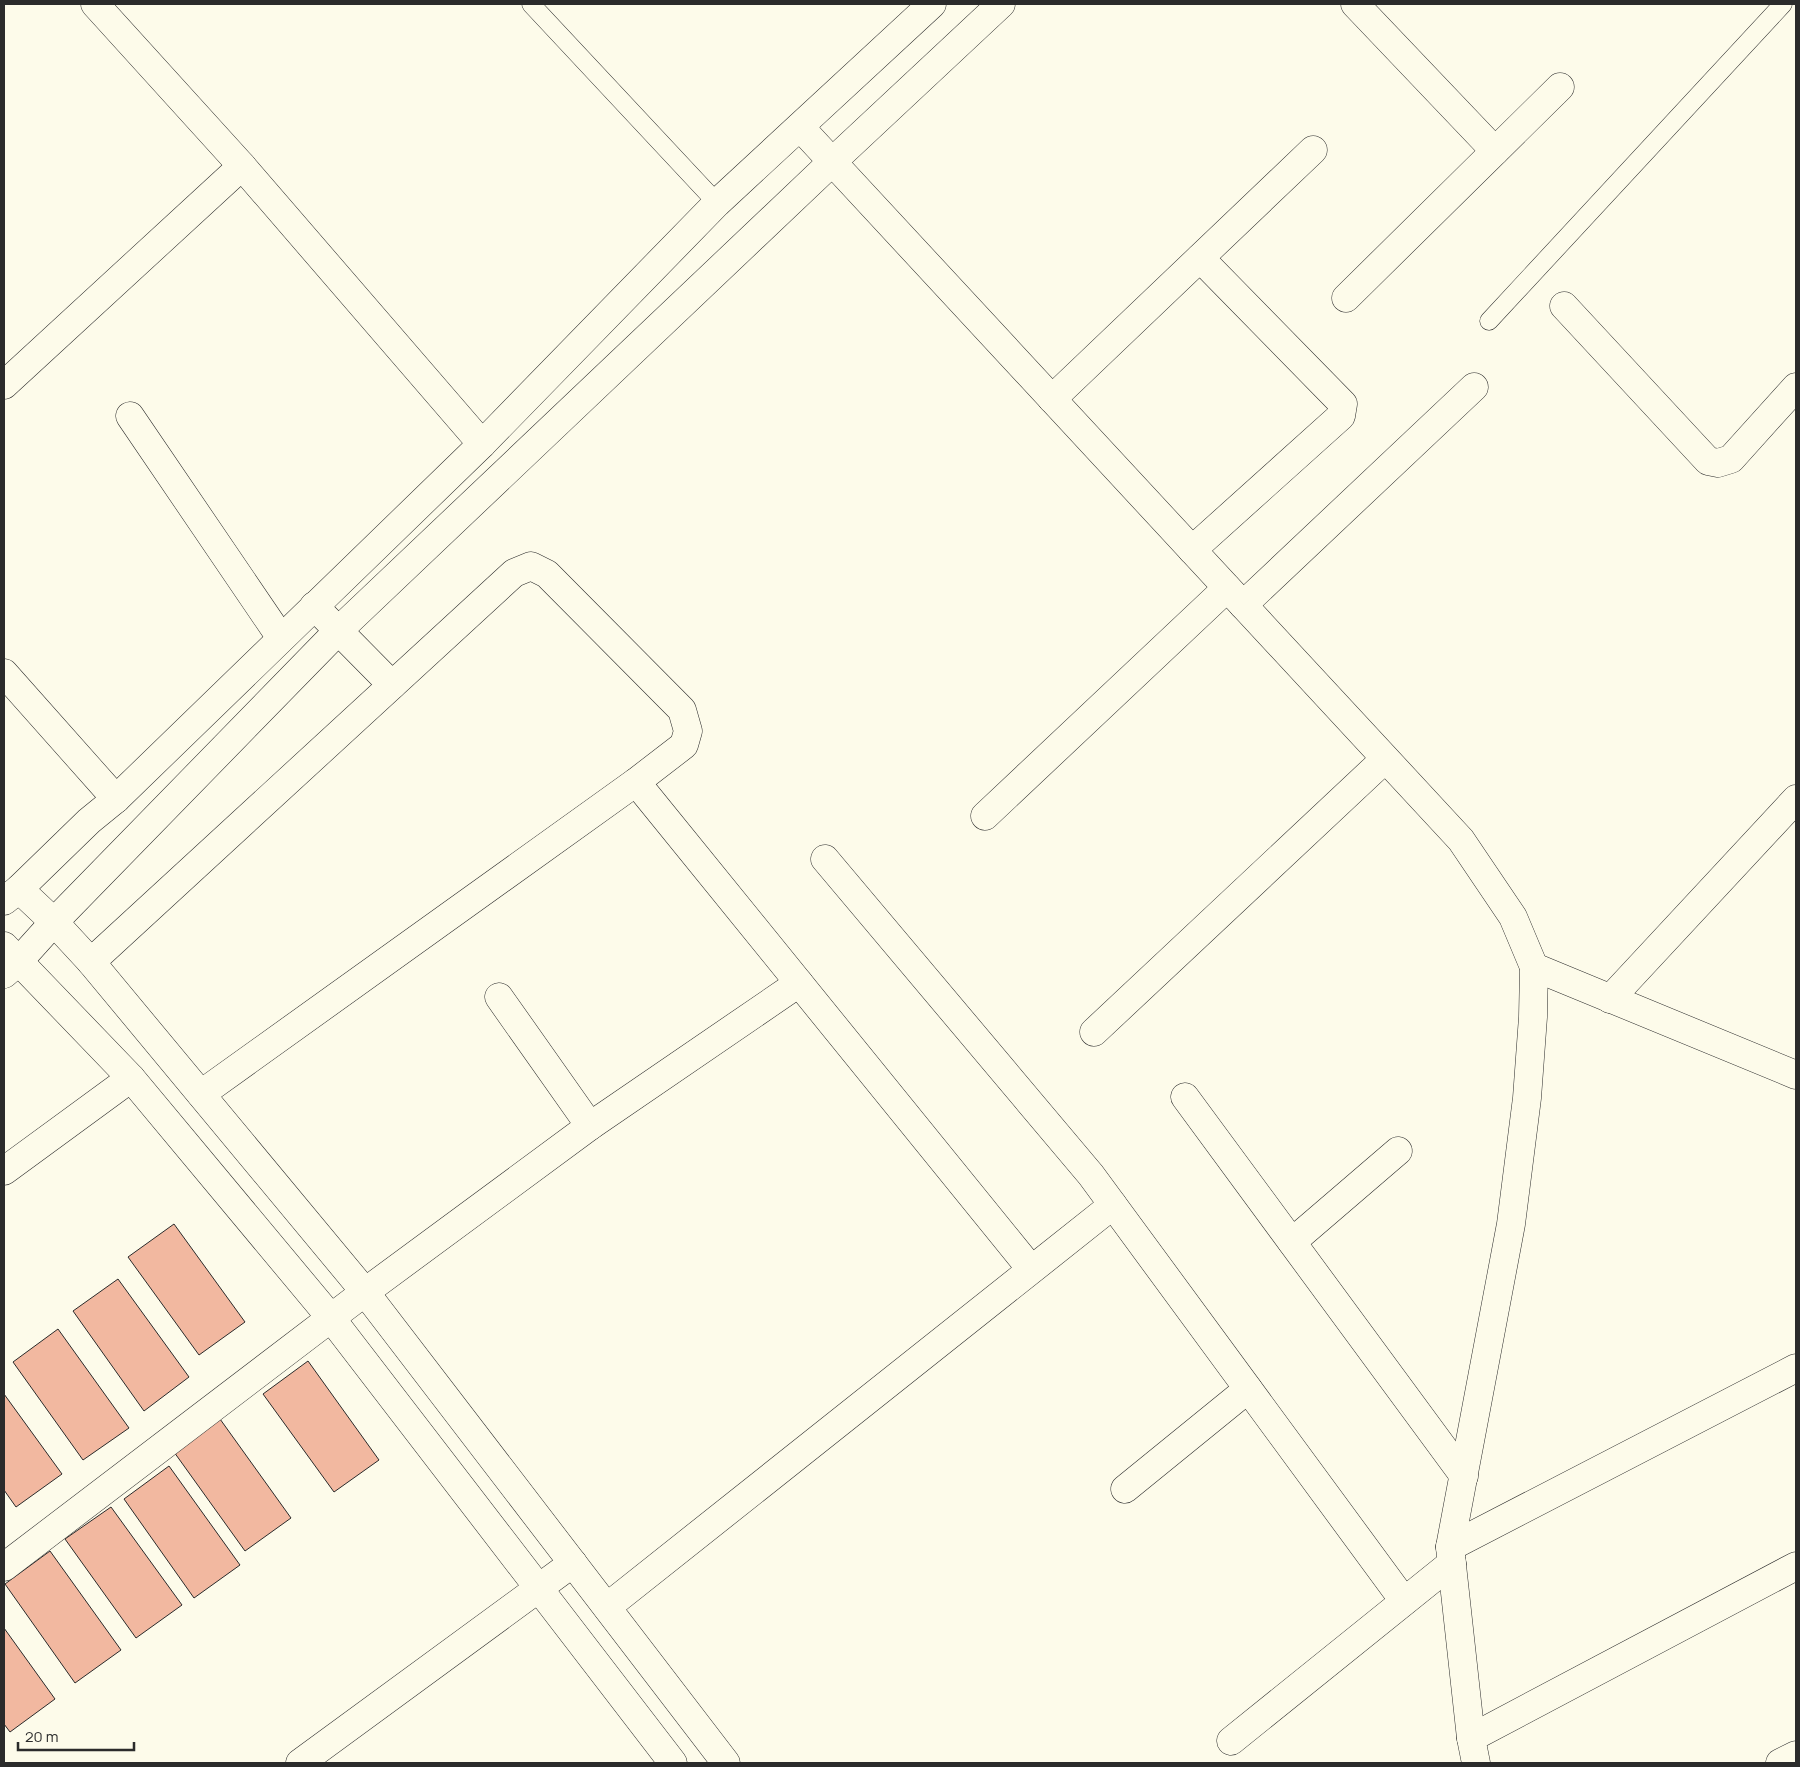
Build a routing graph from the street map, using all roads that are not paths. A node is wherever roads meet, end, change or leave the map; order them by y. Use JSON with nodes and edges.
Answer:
{"nodes":[{"id":1,"x":95,"y":4,"type":"edge"},
{"id":2,"x":530,"y":4,"type":"edge"},
{"id":3,"x":932,"y":4,"type":"edge"},
{"id":4,"x":1001,"y":4,"type":"edge"},
{"id":5,"x":1355,"y":4,"type":"edge"},
{"id":6,"x":1783,"y":4,"type":"edge"},
{"id":7,"x":1560,"y":87,"type":"dead end"},
{"id":8,"x":800,"y":127,"type":"junction"},
{"id":9,"x":1313,"y":150,"type":"dead end"},
{"id":10,"x":1495,"y":151,"type":"junction"},
{"id":11,"x":832,"y":162,"type":"junction"},
{"id":12,"x":242,"y":166,"type":"junction"},
{"id":13,"x":717,"y":203,"type":"junction"},
{"id":14,"x":1200,"y":258,"type":"junction"},
{"id":15,"x":1346,"y":298,"type":"dead end"},
{"id":16,"x":1564,"y":306,"type":"dead end"},
{"id":17,"x":1489,"y":321,"type":"dead end"},
{"id":18,"x":4,"y":385,"type":"edge"},
{"id":19,"x":1474,"y":387,"type":"dead end"},
{"id":20,"x":1796,"y":387,"type":"edge"},
{"id":21,"x":1052,"y":399,"type":"junction"},
{"id":22,"x":130,"y":416,"type":"dead end"},
{"id":23,"x":482,"y":444,"type":"junction"},
{"id":24,"x":1192,"y":550,"type":"junction"},
{"id":25,"x":1235,"y":596,"type":"junction"},
{"id":26,"x":314,"y":606,"type":"junction"},
{"id":27,"x":338,"y":631,"type":"junction"},
{"id":28,"x":281,"y":638,"type":"junction"},
{"id":29,"x":4,"y":673,"type":"edge"},
{"id":30,"x":392,"y":685,"type":"junction"},
{"id":31,"x":1385,"y":759,"type":"junction"},
{"id":32,"x":636,"y":782,"type":"junction"},
{"id":33,"x":116,"y":799,"type":"junction"},
{"id":34,"x":1796,"y":799,"type":"edge"},
{"id":35,"x":985,"y":816,"type":"dead end"},
{"id":36,"x":825,"y":859,"type":"dead end"},
{"id":37,"x":11,"y":895,"type":"edge"},
{"id":38,"x":54,"y":922,"type":"junction"},
{"id":39,"x":8,"y":960,"type":"edge"},
{"id":40,"x":91,"y":962,"type":"junction"},
{"id":41,"x":1534,"y":967,"type":"junction"},
{"id":42,"x":799,"y":983,"type":"junction"},
{"id":43,"x":499,"y":997,"type":"dead end"},
{"id":44,"x":1610,"y":998,"type":"junction"},
{"id":45,"x":1094,"y":1032,"type":"dead end"},
{"id":46,"x":1796,"y":1076,"type":"edge"},
{"id":47,"x":131,"y":1078,"type":"junction"},
{"id":48,"x":200,"y":1094,"type":"junction"},
{"id":49,"x":1185,"y":1097,"type":"dead end"},
{"id":50,"x":590,"y":1126,"type":"junction"},
{"id":51,"x":1398,"y":1151,"type":"dead end"},
{"id":52,"x":4,"y":1171,"type":"edge"},
{"id":53,"x":1113,"y":1205,"type":"junction"},
{"id":54,"x":1292,"y":1242,"type":"junction"},
{"id":55,"x":1031,"y":1269,"type":"junction"},
{"id":56,"x":365,"y":1292,"type":"junction"},
{"id":57,"x":331,"y":1318,"type":"junction"},
{"id":58,"x":1796,"y":1368,"type":"edge"},
{"id":59,"x":1248,"y":1389,"type":"junction"},
{"id":60,"x":1464,"y":1476,"type":"junction"},
{"id":61,"x":1126,"y":1489,"type":"dead end"},
{"id":62,"x":1451,"y":1555,"type":"junction"},
{"id":63,"x":573,"y":1563,"type":"junction"},
{"id":64,"x":1796,"y":1566,"type":"edge"},
{"id":65,"x":4,"y":1567,"type":"edge"},
{"id":66,"x":539,"y":1589,"type":"junction"},
{"id":67,"x":1404,"y":1601,"type":"junction"},
{"id":68,"x":607,"y":1607,"type":"junction"},
{"id":69,"x":1231,"y":1741,"type":"dead end"},
{"id":70,"x":1473,"y":1751,"type":"edge"},
{"id":71,"x":1796,"y":1755,"type":"edge"},
{"id":72,"x":300,"y":1763,"type":"edge"},
{"id":73,"x":673,"y":1763,"type":"edge"},
{"id":74,"x":726,"y":1763,"type":"edge"},
{"id":75,"x":1780,"y":1763,"type":"edge"}],
"edges":[{"from":1,"to":12,"type":"street"},
{"from":2,"to":13,"type":"lane"},
{"from":3,"to":8,"type":"street"},
{"from":4,"to":11,"type":"street"},
{"from":5,"to":10,"type":"street"},
{"from":6,"to":17,"type":"lane"},
{"from":7,"to":10,"type":"street"},
{"from":8,"to":11,"type":"street"},
{"from":8,"to":13,"type":"street"},
{"from":9,"to":14,"type":"street"},
{"from":10,"to":15,"type":"street"},
{"from":11,"to":21,"type":"street"},
{"from":11,"to":27,"type":"street"},
{"from":12,"to":18,"type":"street"},
{"from":12,"to":23,"type":"street"},
{"from":13,"to":23,"type":"street"},
{"from":14,"to":21,"type":"street"},
{"from":14,"to":24,"type":"street"},
{"from":16,"to":20,"type":"street"},
{"from":19,"to":25,"type":"street"},
{"from":21,"to":24,"type":"street"},
{"from":22,"to":28,"type":"street"},
{"from":23,"to":26,"type":"street"},
{"from":24,"to":25,"type":"street"},
{"from":25,"to":31,"type":"street"},
{"from":25,"to":35,"type":"street"},
{"from":26,"to":27,"type":"street"},
{"from":26,"to":28,"type":"street"},
{"from":27,"to":30,"type":"street"},
{"from":27,"to":38,"type":"street"},
{"from":28,"to":33,"type":"street"},
{"from":29,"to":33,"type":"street"},
{"from":30,"to":32,"type":"street"},
{"from":30,"to":40,"type":"street"},
{"from":31,"to":41,"type":"street"},
{"from":31,"to":45,"type":"street"},
{"from":32,"to":42,"type":"street"},
{"from":32,"to":48,"type":"street"},
{"from":33,"to":37,"type":"street"},
{"from":34,"to":44,"type":"street"},
{"from":36,"to":53,"type":"street"},
{"from":37,"to":38,"type":"street"},
{"from":38,"to":39,"type":"street"},
{"from":38,"to":40,"type":"street"},
{"from":39,"to":47,"type":"street"},
{"from":40,"to":48,"type":"street"},
{"from":41,"to":44,"type":"street"},
{"from":41,"to":60,"type":"street"},
{"from":42,"to":50,"type":"street"},
{"from":42,"to":55,"type":"street"},
{"from":43,"to":50,"type":"street"},
{"from":44,"to":46,"type":"street"},
{"from":47,"to":52,"type":"street"},
{"from":47,"to":57,"type":"street"},
{"from":48,"to":56,"type":"street"},
{"from":49,"to":54,"type":"street"},
{"from":50,"to":56,"type":"street"},
{"from":51,"to":54,"type":"street"},
{"from":53,"to":55,"type":"street"},
{"from":53,"to":59,"type":"street"},
{"from":54,"to":60,"type":"street"},
{"from":55,"to":68,"type":"street"},
{"from":56,"to":57,"type":"street"},
{"from":56,"to":63,"type":"street"},
{"from":57,"to":65,"type":"street"},
{"from":57,"to":66,"type":"street"},
{"from":58,"to":62,"type":"street"},
{"from":59,"to":61,"type":"street"},
{"from":59,"to":67,"type":"street"},
{"from":60,"to":62,"type":"street"},
{"from":62,"to":67,"type":"street"},
{"from":62,"to":70,"type":"street"},
{"from":63,"to":66,"type":"street"},
{"from":63,"to":68,"type":"street"},
{"from":64,"to":70,"type":"street"},
{"from":66,"to":72,"type":"street"},
{"from":66,"to":73,"type":"street"},
{"from":67,"to":69,"type":"street"},
{"from":68,"to":74,"type":"street"},
{"from":71,"to":75,"type":"street"}]}
